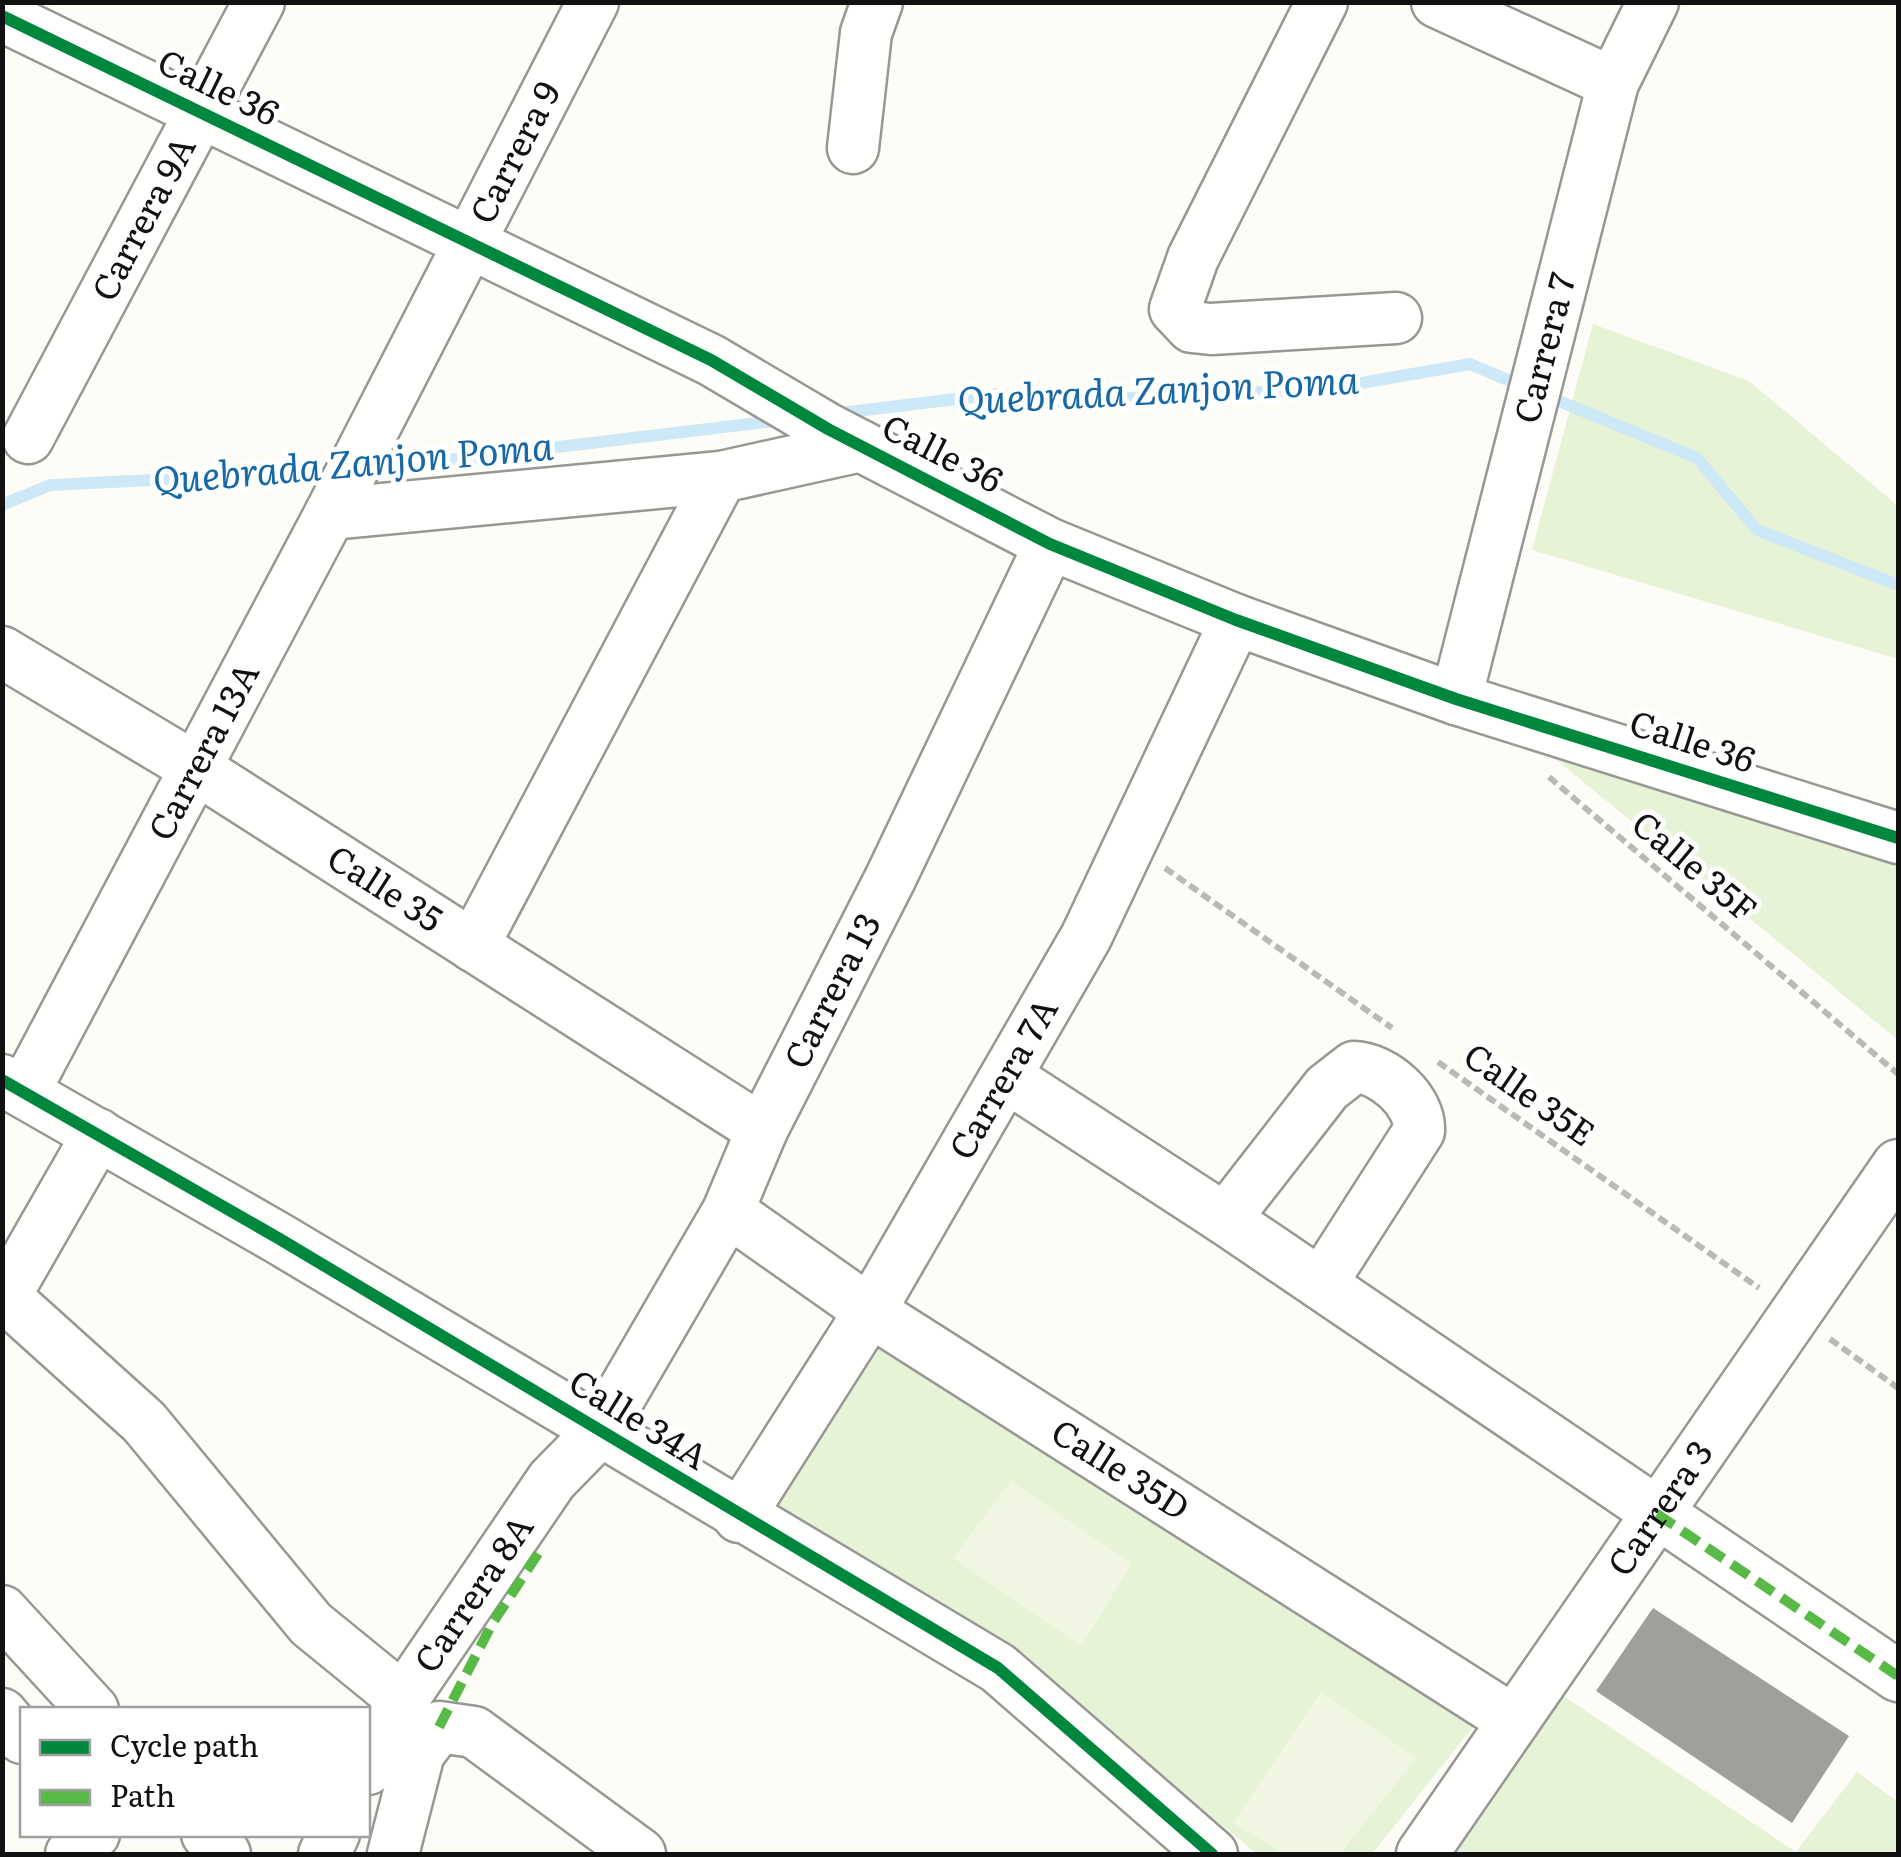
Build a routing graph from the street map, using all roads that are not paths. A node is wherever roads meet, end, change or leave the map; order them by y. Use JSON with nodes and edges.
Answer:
{"nodes":[{"id":1,"x":259,"y":2,"type":"edge"},
{"id":2,"x":593,"y":2,"type":"edge"},
{"id":3,"x":877,"y":2,"type":"edge"},
{"id":4,"x":1322,"y":2,"type":"edge"},
{"id":5,"x":1436,"y":2,"type":"edge"},
{"id":6,"x":1653,"y":2,"type":"edge"},
{"id":7,"x":8,"y":32,"type":"edge"},
{"id":8,"x":1613,"y":83,"type":"junction"},
{"id":9,"x":203,"y":113,"type":"junction"},
{"id":10,"x":853,"y":148,"type":"dead end"},
{"id":11,"x":468,"y":244,"type":"junction"},
{"id":12,"x":1396,"y":318,"type":"dead end"},
{"id":13,"x":380,"y":410,"type":"joint"},
{"id":14,"x":28,"y":438,"type":"dead end"},
{"id":15,"x":845,"y":438,"type":"junction"},
{"id":16,"x":720,"y":478,"type":"junction"},
{"id":17,"x":337,"y":500,"type":"junction"},
{"id":18,"x":1050,"y":544,"type":"junction"},
{"id":19,"x":1236,"y":620,"type":"junction"},
{"id":20,"x":2,"y":652,"type":"edge"},
{"id":21,"x":1456,"y":699,"type":"junction"},
{"id":22,"x":192,"y":766,"type":"junction"},
{"id":23,"x":1898,"y":838,"type":"edge"},
{"id":24,"x":473,"y":946,"type":"junction"},
{"id":25,"x":1007,"y":1077,"type":"junction"},
{"id":26,"x":13,"y":1086,"type":"edge"},
{"id":27,"x":762,"y":1130,"type":"junction"},
{"id":28,"x":98,"y":1134,"type":"junction"},
{"id":29,"x":1898,"y":1165,"type":"edge"},
{"id":30,"x":728,"y":1211,"type":"junction"},
{"id":31,"x":1226,"y":1219,"type":"junction"},
{"id":32,"x":1321,"y":1284,"type":"junction"},
{"id":33,"x":4,"y":1295,"type":"edge"},
{"id":34,"x":870,"y":1311,"type":"junction"},
{"id":35,"x":600,"y":1430,"type":"junction"},
{"id":36,"x":1657,"y":1514,"type":"junction"},
{"id":37,"x":738,"y":1517,"type":"junction"},
{"id":38,"x":2,"y":1611,"type":"edge"},
{"id":39,"x":1898,"y":1676,"type":"edge"},
{"id":40,"x":90,"y":1707,"type":"edge"},
{"id":41,"x":421,"y":1713,"type":"junction"},
{"id":42,"x":2,"y":1714,"type":"edge"},
{"id":43,"x":1514,"y":1721,"type":"junction"},
{"id":44,"x":20,"y":1736,"type":"edge"},
{"id":45,"x":370,"y":1766,"type":"edge"},
{"id":46,"x":91,"y":1837,"type":"edge"},
{"id":47,"x":71,"y":1854,"type":"edge"},
{"id":48,"x":393,"y":1854,"type":"edge"},
{"id":49,"x":640,"y":1854,"type":"edge"},
{"id":50,"x":1212,"y":1854,"type":"edge"},
{"id":51,"x":1422,"y":1854,"type":"edge"}],
"edges":[{"from":1,"to":9,"type":"street","name":"Carrera 9A"},
{"from":2,"to":11,"type":"street","name":"Carrera 9"},
{"from":3,"to":10,"type":"street"},
{"from":4,"to":12,"type":"street"},
{"from":5,"to":8,"type":"street"},
{"from":6,"to":8,"type":"street","name":"Carrera 7"},
{"from":7,"to":9,"type":"street","name":"Calle 36"},
{"from":8,"to":21,"type":"street","name":"Carrera 7"},
{"from":9,"to":11,"type":"street","name":"Calle 36"},
{"from":9,"to":14,"type":"street","name":"Carrera 9A"},
{"from":11,"to":13,"type":"street","name":"Carrera 9"},
{"from":11,"to":15,"type":"street","name":"Calle 36"},
{"from":13,"to":17,"type":"street","name":"Carrera 13A"},
{"from":15,"to":16,"type":"street"},
{"from":15,"to":18,"type":"street","name":"Calle 36"},
{"from":16,"to":17,"type":"street"},
{"from":16,"to":24,"type":"street"},
{"from":17,"to":22,"type":"street","name":"Carrera 13A"},
{"from":18,"to":19,"type":"street","name":"Calle 36"},
{"from":18,"to":27,"type":"street","name":"Carrera 13"},
{"from":19,"to":21,"type":"street","name":"Calle 36"},
{"from":19,"to":25,"type":"street","name":"Carrera 7A"},
{"from":20,"to":22,"type":"street","name":"Calle 35"},
{"from":21,"to":23,"type":"street","name":"Calle 36"},
{"from":22,"to":24,"type":"street","name":"Calle 35"},
{"from":22,"to":26,"type":"street","name":"Carrera 13A"},
{"from":24,"to":27,"type":"street","name":"Calle 35"},
{"from":25,"to":31,"type":"street"},
{"from":25,"to":34,"type":"street","name":"Carrera 7A"},
{"from":26,"to":28,"type":"street","name":"Calle 34A"},
{"from":27,"to":30,"type":"street","name":"Carrera 13"},
{"from":28,"to":33,"type":"street"},
{"from":28,"to":35,"type":"street","name":"Calle 34A"},
{"from":29,"to":36,"type":"street","name":"Carrera 3"},
{"from":30,"to":34,"type":"street","name":"Calle 35D"},
{"from":30,"to":35,"type":"street","name":"Carrera 13"},
{"from":31,"to":32,"type":"street"},
{"from":31,"to":32,"type":"street"},
{"from":32,"to":36,"type":"street"},
{"from":33,"to":41,"type":"street"},
{"from":34,"to":37,"type":"street","name":"Carrera 7A"},
{"from":34,"to":43,"type":"street","name":"Calle 35D"},
{"from":35,"to":37,"type":"street","name":"Calle 34A"},
{"from":35,"to":41,"type":"street","name":"Carrera 8A"},
{"from":36,"to":39,"type":"street"},
{"from":36,"to":43,"type":"street","name":"Carrera 3"},
{"from":37,"to":50,"type":"street","name":"Calle 34A"},
{"from":38,"to":40,"type":"street"},
{"from":41,"to":45,"type":"street","name":"Carrera 8A"},
{"from":41,"to":48,"type":"street"},
{"from":41,"to":49,"type":"street"},
{"from":42,"to":44,"type":"street"},
{"from":43,"to":51,"type":"street","name":"Carrera 3"},
{"from":46,"to":47,"type":"street"}]}
